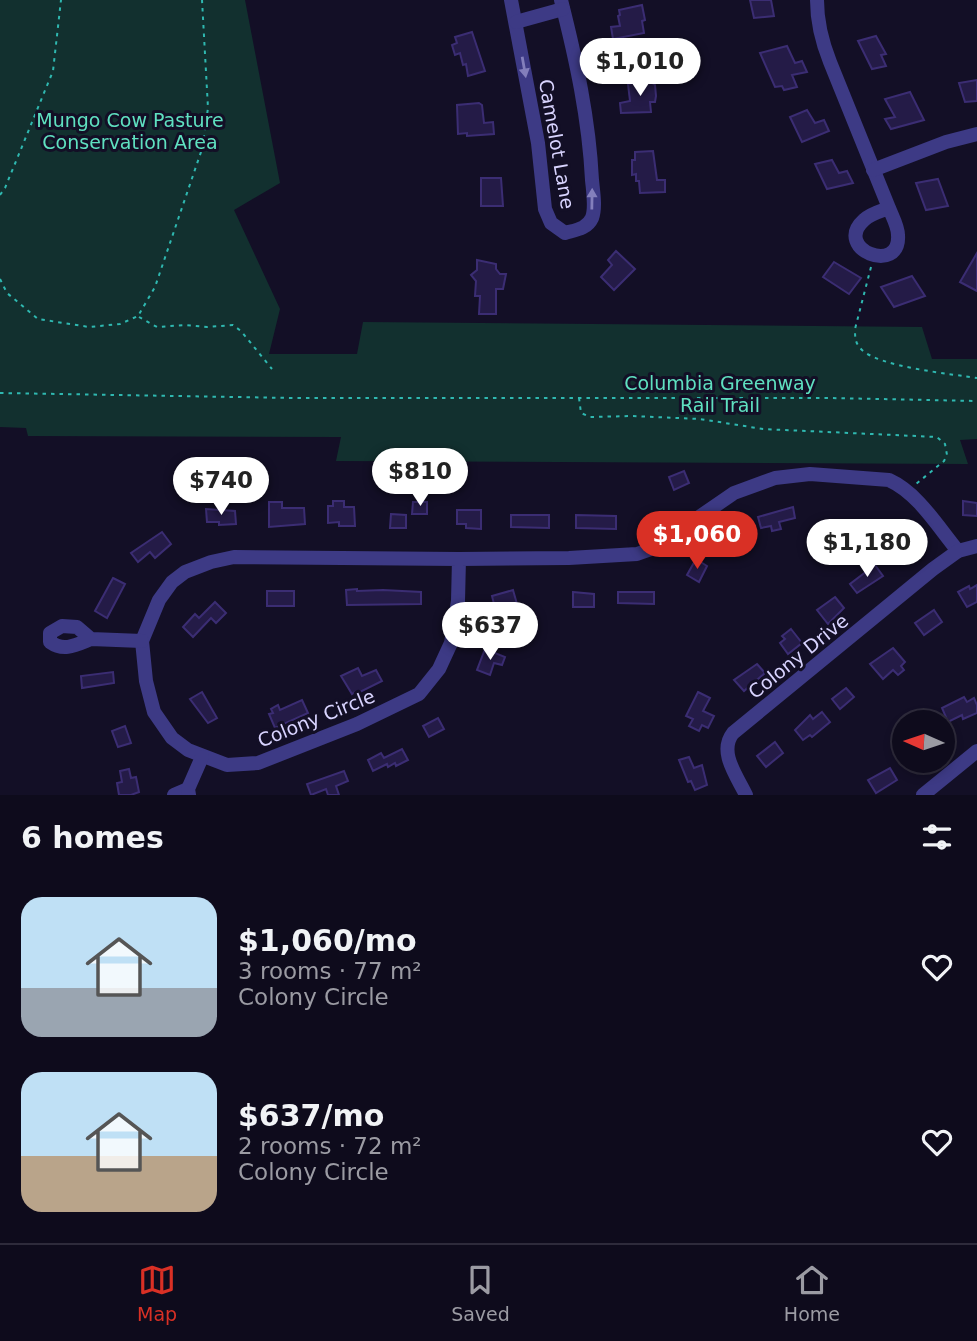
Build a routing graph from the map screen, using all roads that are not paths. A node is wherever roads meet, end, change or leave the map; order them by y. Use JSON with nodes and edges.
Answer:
{"nodes":[{"id":1,"x":511,"y":0,"type":"edge"},
{"id":2,"x":817,"y":0,"type":"edge"},
{"id":3,"x":562,"y":5,"type":"edge"},
{"id":4,"x":516,"y":22,"type":"junction"},
{"id":5,"x":977,"y":134,"type":"edge"},
{"id":6,"x":873,"y":170,"type":"junction"},
{"id":7,"x":889,"y":208,"type":"junction"},
{"id":8,"x":977,"y":546,"type":"edge"},
{"id":9,"x":958,"y":551,"type":"junction"},
{"id":10,"x":459,"y":559,"type":"junction"},
{"id":11,"x":91,"y":639,"type":"dead end"},
{"id":12,"x":142,"y":641,"type":"junction"},
{"id":13,"x":977,"y":751,"type":"edge"},
{"id":14,"x":202,"y":757,"type":"junction"},
{"id":15,"x":932,"y":792,"type":"edge"},
{"id":16,"x":184,"y":793,"type":"edge"},
{"id":17,"x":746,"y":795,"type":"edge"}],
"edges":[{"from":1,"to":4,"type":"street","name":"Camelot Lane"},
{"from":2,"to":6,"type":"street"},
{"from":3,"to":4,"type":"street","name":"Camelot Lane"},
{"from":4,"to":3,"type":"street","name":"Camelot Lane","one_way":true},
{"from":5,"to":6,"type":"street"},
{"from":6,"to":7,"type":"street"},
{"from":7,"to":7,"type":"street"},
{"from":8,"to":9,"type":"street","name":"Colony Drive"},
{"from":9,"to":10,"type":"street","name":"Colony Circle"},
{"from":9,"to":17,"type":"street","name":"Colony Drive"},
{"from":10,"to":12,"type":"street","name":"Colony Circle"},
{"from":10,"to":14,"type":"street","name":"Colony Circle"},
{"from":11,"to":12,"type":"street"},
{"from":12,"to":14,"type":"street","name":"Colony Circle"},
{"from":13,"to":15,"type":"street"},
{"from":14,"to":16,"type":"street"}]}
